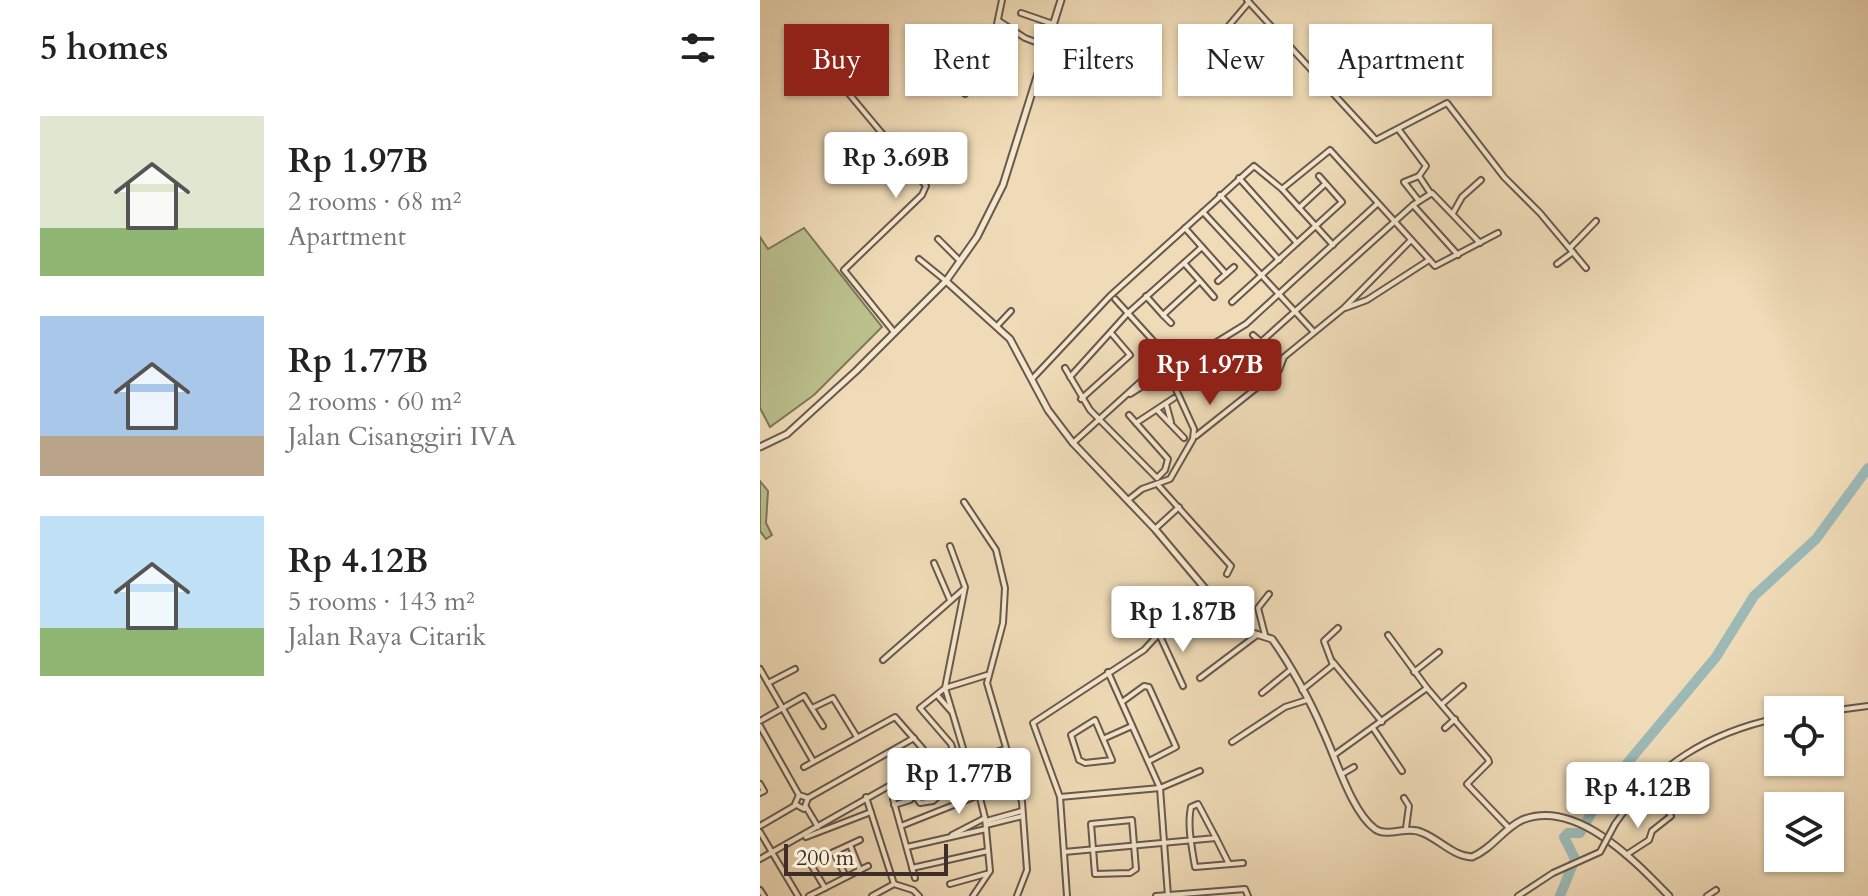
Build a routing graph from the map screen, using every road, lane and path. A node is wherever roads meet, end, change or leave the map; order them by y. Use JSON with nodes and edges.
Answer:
{"nodes":[{"id":1,"x":1002,"y":0,"type":"edge"},
{"id":2,"x":1061,"y":0,"type":"edge"},
{"id":3,"x":1248,"y":1,"type":"edge"},
{"id":4,"x":1021,"y":13,"type":"dead end"},
{"id":5,"x":999,"y":20,"type":"junction"},
{"id":6,"x":998,"y":24,"type":"edge"},
{"id":7,"x":1053,"y":24,"type":"joint"},
{"id":8,"x":1229,"y":24,"type":"edge"},
{"id":9,"x":1034,"y":41,"type":"edge"},
{"id":10,"x":1034,"y":84,"type":"edge"},
{"id":11,"x":851,"y":96,"type":"edge"},
{"id":12,"x":1399,"y":130,"type":"junction"},
{"id":13,"x":1319,"y":176,"type":"dead end"},
{"id":14,"x":1419,"y":176,"type":"junction"},
{"id":15,"x":1239,"y":178,"type":"junction"},
{"id":16,"x":1481,"y":180,"type":"dead end"},
{"id":17,"x":1325,"y":184,"type":"junction"},
{"id":18,"x":1282,"y":189,"type":"junction"},
{"id":19,"x":1431,"y":194,"type":"junction"},
{"id":20,"x":1220,"y":195,"type":"junction"},
{"id":21,"x":1419,"y":201,"type":"junction"},
{"id":22,"x":1377,"y":204,"type":"junction"},
{"id":23,"x":1413,"y":205,"type":"junction"},
{"id":24,"x":1299,"y":208,"type":"junction"},
{"id":25,"x":1203,"y":212,"type":"junction"},
{"id":26,"x":1453,"y":213,"type":"junction"},
{"id":27,"x":1596,"y":221,"type":"dead end"},
{"id":28,"x":1394,"y":222,"type":"junction"},
{"id":29,"x":1316,"y":226,"type":"junction"},
{"id":30,"x":1185,"y":228,"type":"junction"},
{"id":31,"x":1498,"y":233,"type":"dead end"},
{"id":32,"x":938,"y":239,"type":"dead end"},
{"id":33,"x":1411,"y":240,"type":"junction"},
{"id":34,"x":1297,"y":243,"type":"junction"},
{"id":35,"x":1480,"y":243,"type":"junction"},
{"id":36,"x":1333,"y":245,"type":"junction"},
{"id":37,"x":1202,"y":247,"type":"junction"},
{"id":38,"x":1572,"y":250,"type":"junction"},
{"id":39,"x":1458,"y":255,"type":"junction"},
{"id":40,"x":919,"y":259,"type":"dead end"},
{"id":41,"x":1279,"y":260,"type":"junction"},
{"id":42,"x":1429,"y":260,"type":"junction"},
{"id":43,"x":960,"y":261,"type":"junction"},
{"id":44,"x":1184,"y":263,"type":"junction"},
{"id":45,"x":1557,"y":264,"type":"dead end"},
{"id":46,"x":1234,"y":267,"type":"dead end"},
{"id":47,"x":1586,"y":268,"type":"dead end"},
{"id":48,"x":1226,"y":274,"type":"junction"},
{"id":49,"x":1260,"y":276,"type":"junction"},
{"id":50,"x":946,"y":281,"type":"junction"},
{"id":51,"x":1200,"y":281,"type":"junction"},
{"id":52,"x":1218,"y":281,"type":"dead end"},
{"id":53,"x":1146,"y":296,"type":"junction"},
{"id":54,"x":1277,"y":296,"type":"junction"},
{"id":55,"x":1214,"y":297,"type":"dead end"},
{"id":56,"x":1115,"y":299,"type":"dead end"},
{"id":57,"x":1232,"y":302,"type":"dead end"},
{"id":58,"x":1344,"y":308,"type":"junction"},
{"id":59,"x":1011,"y":311,"type":"dead end"},
{"id":60,"x":1127,"y":314,"type":"junction"},
{"id":61,"x":1294,"y":314,"type":"junction"},
{"id":62,"x":1163,"y":315,"type":"junction"},
{"id":63,"x":1171,"y":323,"type":"dead end"},
{"id":64,"x":997,"y":326,"type":"junction"},
{"id":65,"x":1313,"y":331,"type":"junction"},
{"id":66,"x":895,"y":332,"type":"junction"},
{"id":67,"x":1111,"y":334,"type":"junction"},
{"id":68,"x":1253,"y":335,"type":"dead end"},
{"id":69,"x":1194,"y":356,"type":"junction"},
{"id":70,"x":1158,"y":366,"type":"junction"},
{"id":71,"x":1065,"y":368,"type":"dead end"},
{"id":72,"x":1249,"y":368,"type":"dead end"},
{"id":73,"x":1070,"y":377,"type":"junction"},
{"id":74,"x":1033,"y":378,"type":"junction"},
{"id":75,"x":1174,"y":398,"type":"dead end"},
{"id":76,"x":1081,"y":399,"type":"junction"},
{"id":77,"x":1117,"y":402,"type":"junction"},
{"id":78,"x":1166,"y":403,"type":"junction"},
{"id":79,"x":1157,"y":410,"type":"junction"},
{"id":80,"x":1129,"y":415,"type":"dead end"},
{"id":81,"x":1099,"y":419,"type":"junction"},
{"id":82,"x":1136,"y":423,"type":"junction"},
{"id":83,"x":1172,"y":425,"type":"junction"},
{"id":84,"x":1184,"y":438,"type":"dead end"},
{"id":85,"x":1193,"y":439,"type":"junction"},
{"id":86,"x":1073,"y":443,"type":"junction"},
{"id":87,"x":760,"y":447,"type":"edge"},
{"id":88,"x":1159,"y":486,"type":"junction"},
{"id":89,"x":1128,"y":500,"type":"junction"},
{"id":90,"x":964,"y":502,"type":"dead end"},
{"id":91,"x":1179,"y":507,"type":"junction"},
{"id":92,"x":1155,"y":529,"type":"junction"},
{"id":93,"x":950,"y":546,"type":"dead end"},
{"id":94,"x":934,"y":563,"type":"dead end"},
{"id":95,"x":1227,"y":574,"type":"dead end"},
{"id":96,"x":1203,"y":586,"type":"junction"},
{"id":97,"x":965,"y":587,"type":"junction"},
{"id":98,"x":1269,"y":594,"type":"dead end"},
{"id":99,"x":1232,"y":597,"type":"dead end"},
{"id":100,"x":950,"y":600,"type":"junction"},
{"id":101,"x":1223,"y":610,"type":"junction"},
{"id":102,"x":1199,"y":628,"type":"dead end"},
{"id":103,"x":1338,"y":628,"type":"dead end"},
{"id":104,"x":1159,"y":634,"type":"junction"},
{"id":105,"x":1262,"y":634,"type":"junction"},
{"id":106,"x":1388,"y":635,"type":"dead end"},
{"id":107,"x":1439,"y":652,"type":"dead end"},
{"id":108,"x":883,"y":660,"type":"dead end"},
{"id":109,"x":1333,"y":662,"type":"junction"},
{"id":110,"x":760,"y":669,"type":"edge"},
{"id":111,"x":795,"y":669,"type":"dead end"},
{"id":112,"x":1289,"y":671,"type":"junction"},
{"id":113,"x":1108,"y":672,"type":"junction"},
{"id":114,"x":1414,"y":672,"type":"junction"},
{"id":115,"x":987,"y":675,"type":"junction"},
{"id":116,"x":1200,"y":678,"type":"dead end"},
{"id":117,"x":768,"y":683,"type":"junction"},
{"id":118,"x":1183,"y":686,"type":"dead end"},
{"id":119,"x":1463,"y":686,"type":"dead end"},
{"id":120,"x":945,"y":688,"type":"junction"},
{"id":121,"x":1427,"y":688,"type":"junction"},
{"id":122,"x":1301,"y":690,"type":"junction"},
{"id":123,"x":1262,"y":693,"type":"dead end"},
{"id":124,"x":937,"y":695,"type":"junction"},
{"id":125,"x":1307,"y":700,"type":"junction"},
{"id":126,"x":1122,"y":702,"type":"junction"},
{"id":127,"x":1442,"y":704,"type":"junction"},
{"id":128,"x":1868,"y":706,"type":"edge"},
{"id":129,"x":783,"y":707,"type":"junction"},
{"id":130,"x":812,"y":708,"type":"junction"},
{"id":131,"x":1844,"y":709,"type":"edge"},
{"id":132,"x":953,"y":714,"type":"junction"},
{"id":133,"x":1455,"y":719,"type":"junction"},
{"id":134,"x":1764,"y":721,"type":"edge"},
{"id":135,"x":1382,"y":722,"type":"junction"},
{"id":136,"x":760,"y":724,"type":"edge"},
{"id":137,"x":823,"y":726,"type":"dead end"},
{"id":138,"x":1132,"y":726,"type":"junction"},
{"id":139,"x":1373,"y":728,"type":"junction"},
{"id":140,"x":1445,"y":728,"type":"dead end"},
{"id":141,"x":857,"y":737,"type":"junction"},
{"id":142,"x":914,"y":738,"type":"junction"},
{"id":143,"x":1105,"y":738,"type":"junction"},
{"id":144,"x":1232,"y":742,"type":"dead end"},
{"id":145,"x":1005,"y":749,"type":"junction"},
{"id":146,"x":1334,"y":755,"type":"junction"},
{"id":147,"x":1148,"y":761,"type":"junction"},
{"id":148,"x":813,"y":762,"type":"junction"},
{"id":149,"x":967,"y":762,"type":"junction"},
{"id":150,"x":804,"y":767,"type":"dead end"},
{"id":151,"x":1354,"y":767,"type":"dead end"},
{"id":152,"x":1200,"y":771,"type":"dead end"},
{"id":153,"x":1402,"y":771,"type":"dead end"},
{"id":154,"x":1342,"y":774,"type":"junction"},
{"id":155,"x":760,"y":784,"type":"edge"},
{"id":156,"x":977,"y":786,"type":"dead end"},
{"id":157,"x":1160,"y":788,"type":"junction"},
{"id":158,"x":762,"y":792,"type":"edge"},
{"id":159,"x":799,"y":795,"type":"junction"},
{"id":160,"x":979,"y":795,"type":"junction"},
{"id":161,"x":866,"y":797,"type":"junction"},
{"id":162,"x":1060,"y":797,"type":"junction"},
{"id":163,"x":808,"y":798,"type":"junction"},
{"id":164,"x":1404,"y":798,"type":"dead end"},
{"id":165,"x":910,"y":800,"type":"dead end"},
{"id":166,"x":1662,"y":802,"type":"dead end"},
{"id":167,"x":796,"y":805,"type":"junction"},
{"id":168,"x":806,"y":807,"type":"junction"},
{"id":169,"x":871,"y":812,"type":"junction"},
{"id":170,"x":1023,"y":814,"type":"junction"},
{"id":171,"x":986,"y":823,"type":"junction"},
{"id":172,"x":760,"y":826,"type":"edge"},
{"id":173,"x":901,"y":826,"type":"junction"},
{"id":174,"x":818,"y":827,"type":"junction"},
{"id":175,"x":1406,"y":828,"type":"junction"},
{"id":176,"x":1509,"y":828,"type":"junction"},
{"id":177,"x":760,"y":832,"type":"edge"},
{"id":178,"x":944,"y":838,"type":"junction"},
{"id":179,"x":1216,"y":838,"type":"junction"},
{"id":180,"x":799,"y":839,"type":"junction"},
{"id":181,"x":860,"y":840,"type":"dead end"},
{"id":182,"x":1191,"y":841,"type":"junction"},
{"id":183,"x":1163,"y":843,"type":"junction"},
{"id":184,"x":850,"y":845,"type":"junction"},
{"id":185,"x":1135,"y":846,"type":"junction"},
{"id":186,"x":907,"y":847,"type":"junction"},
{"id":187,"x":1091,"y":850,"type":"junction"},
{"id":188,"x":988,"y":851,"type":"junction"},
{"id":189,"x":771,"y":852,"type":"junction"},
{"id":190,"x":834,"y":852,"type":"junction"},
{"id":191,"x":1064,"y":852,"type":"junction"},
{"id":192,"x":804,"y":853,"type":"dead end"},
{"id":193,"x":1626,"y":855,"type":"junction"},
{"id":194,"x":760,"y":859,"type":"edge"},
{"id":195,"x":810,"y":863,"type":"junction"},
{"id":196,"x":1243,"y":863,"type":"dead end"},
{"id":197,"x":1229,"y":864,"type":"junction"},
{"id":198,"x":868,"y":866,"type":"dead end"},
{"id":199,"x":912,"y":868,"type":"junction"},
{"id":200,"x":860,"y":870,"type":"junction"},
{"id":201,"x":988,"y":873,"type":"junction"},
{"id":202,"x":846,"y":877,"type":"junction"},
{"id":203,"x":915,"y":878,"type":"dead end"},
{"id":204,"x":894,"y":884,"type":"junction"},
{"id":205,"x":950,"y":884,"type":"dead end"},
{"id":206,"x":825,"y":888,"type":"junction"},
{"id":207,"x":1716,"y":890,"type":"dead end"},
{"id":208,"x":1221,"y":894,"type":"edge"},
{"id":209,"x":1196,"y":895,"type":"edge"},
{"id":210,"x":798,"y":896,"type":"edge"},
{"id":211,"x":809,"y":896,"type":"edge"},
{"id":212,"x":872,"y":896,"type":"edge"},
{"id":213,"x":919,"y":896,"type":"edge"},
{"id":214,"x":973,"y":896,"type":"edge"},
{"id":215,"x":1017,"y":896,"type":"edge"},
{"id":216,"x":1067,"y":896,"type":"edge"},
{"id":217,"x":1156,"y":896,"type":"edge"},
{"id":218,"x":1168,"y":896,"type":"edge"},
{"id":219,"x":1248,"y":896,"type":"edge"},
{"id":220,"x":1518,"y":896,"type":"edge"},
{"id":221,"x":1669,"y":896,"type":"edge"},
{"id":222,"x":1707,"y":896,"type":"edge"}],
"edges":[{"from":1,"to":5,"type":"street"},
{"from":2,"to":7,"type":"street"},
{"from":3,"to":8,"type":"street"},
{"from":3,"to":12,"type":"street"},
{"from":4,"to":7,"type":"street"},
{"from":5,"to":6,"type":"street"},
{"from":5,"to":9,"type":"street"},
{"from":10,"to":43,"type":"street"},
{"from":11,"to":66,"type":"street"},
{"from":12,"to":14,"type":"street"},
{"from":12,"to":38,"type":"street"},
{"from":13,"to":17,"type":"street"},
{"from":14,"to":19,"type":"street"},
{"from":14,"to":21,"type":"street"},
{"from":15,"to":18,"type":"street"},
{"from":15,"to":20,"type":"street"},
{"from":15,"to":34,"type":"street"},
{"from":16,"to":26,"type":"street"},
{"from":17,"to":24,"type":"street"},
{"from":17,"to":29,"type":"street"},
{"from":18,"to":22,"type":"street"},
{"from":18,"to":24,"type":"street"},
{"from":19,"to":21,"type":"street"},
{"from":19,"to":26,"type":"street"},
{"from":20,"to":25,"type":"street"},
{"from":20,"to":41,"type":"street"},
{"from":21,"to":23,"type":"street"},
{"from":22,"to":28,"type":"street"},
{"from":22,"to":36,"type":"street"},
{"from":23,"to":28,"type":"street"},
{"from":23,"to":39,"type":"street"},
{"from":24,"to":29,"type":"street"},
{"from":25,"to":30,"type":"street"},
{"from":25,"to":49,"type":"street"},
{"from":26,"to":35,"type":"street"},
{"from":27,"to":38,"type":"street"},
{"from":28,"to":33,"type":"street"},
{"from":28,"to":61,"type":"street"},
{"from":29,"to":34,"type":"street"},
{"from":29,"to":36,"type":"street"},
{"from":30,"to":37,"type":"street"},
{"from":30,"to":74,"type":"street"},
{"from":31,"to":35,"type":"street"},
{"from":32,"to":43,"type":"street"},
{"from":33,"to":42,"type":"street"},
{"from":33,"to":58,"type":"street"},
{"from":34,"to":41,"type":"street"},
{"from":35,"to":39,"type":"street"},
{"from":36,"to":54,"type":"street"},
{"from":37,"to":44,"type":"street"},
{"from":37,"to":48,"type":"street"},
{"from":38,"to":45,"type":"street"},
{"from":38,"to":47,"type":"street"},
{"from":39,"to":42,"type":"street"},
{"from":40,"to":50,"type":"street"},
{"from":41,"to":49,"type":"street"},
{"from":42,"to":58,"type":"street"},
{"from":43,"to":50,"type":"street"},
{"from":44,"to":51,"type":"street"},
{"from":44,"to":53,"type":"street"},
{"from":46,"to":48,"type":"street"},
{"from":48,"to":52,"type":"street"},
{"from":49,"to":54,"type":"street"},
{"from":49,"to":57,"type":"street"},
{"from":50,"to":64,"type":"street"},
{"from":50,"to":66,"type":"street"},
{"from":51,"to":55,"type":"street"},
{"from":51,"to":62,"type":"street"},
{"from":53,"to":60,"type":"street"},
{"from":53,"to":62,"type":"street"},
{"from":54,"to":61,"type":"street"},
{"from":54,"to":69,"type":"street"},
{"from":56,"to":60,"type":"street"},
{"from":58,"to":65,"type":"street"},
{"from":59,"to":64,"type":"street"},
{"from":60,"to":67,"type":"street"},
{"from":60,"to":70,"type":"street"},
{"from":61,"to":65,"type":"street"},
{"from":61,"to":68,"type":"street"},
{"from":62,"to":63,"type":"street"},
{"from":64,"to":74,"type":"street"},
{"from":65,"to":85,"type":"street"},
{"from":66,"to":87,"type":"street"},
{"from":67,"to":73,"type":"street"},
{"from":67,"to":76,"type":"street"},
{"from":69,"to":72,"type":"street"},
{"from":69,"to":85,"type":"street"},
{"from":70,"to":77,"type":"street"},
{"from":70,"to":77,"type":"street"},
{"from":71,"to":73,"type":"street"},
{"from":73,"to":76,"type":"street"},
{"from":74,"to":86,"type":"street"},
{"from":75,"to":78,"type":"street"},
{"from":76,"to":81,"type":"street"},
{"from":77,"to":81,"type":"street"},
{"from":78,"to":79,"type":"street"},
{"from":78,"to":83,"type":"street"},
{"from":79,"to":82,"type":"street"},
{"from":79,"to":83,"type":"street"},
{"from":80,"to":82,"type":"street"},
{"from":81,"to":82,"type":"street"},
{"from":81,"to":86,"type":"street"},
{"from":83,"to":84,"type":"street"},
{"from":85,"to":88,"type":"street"},
{"from":86,"to":89,"type":"street"},
{"from":88,"to":89,"type":"street"},
{"from":88,"to":91,"type":"street"},
{"from":89,"to":92,"type":"street"},
{"from":90,"to":115,"type":"street"},
{"from":91,"to":92,"type":"street"},
{"from":91,"to":95,"type":"street"},
{"from":92,"to":96,"type":"street"},
{"from":93,"to":97,"type":"street"},
{"from":94,"to":100,"type":"street"},
{"from":96,"to":101,"type":"street"},
{"from":96,"to":104,"type":"street"},
{"from":97,"to":100,"type":"street"},
{"from":97,"to":120,"type":"street"},
{"from":98,"to":105,"type":"street"},
{"from":99,"to":101,"type":"street"},
{"from":100,"to":108,"type":"street"},
{"from":101,"to":102,"type":"street"},
{"from":101,"to":105,"type":"street"},
{"from":103,"to":109,"type":"street"},
{"from":104,"to":113,"type":"street"},
{"from":104,"to":118,"type":"street"},
{"from":105,"to":112,"type":"street"},
{"from":105,"to":116,"type":"street"},
{"from":106,"to":114,"type":"street"},
{"from":107,"to":114,"type":"street"},
{"from":109,"to":122,"type":"street"},
{"from":109,"to":135,"type":"street"},
{"from":110,"to":117,"type":"street"},
{"from":111,"to":117,"type":"street"},
{"from":112,"to":122,"type":"street"},
{"from":112,"to":123,"type":"street"},
{"from":113,"to":126,"type":"street"},
{"from":113,"to":162,"type":"street"},
{"from":114,"to":121,"type":"street"},
{"from":115,"to":120,"type":"street"},
{"from":115,"to":145,"type":"street"},
{"from":117,"to":129,"type":"street"},
{"from":119,"to":127,"type":"street"},
{"from":120,"to":124,"type":"street"},
{"from":120,"to":132,"type":"street"},
{"from":121,"to":127,"type":"street"},
{"from":121,"to":135,"type":"street"},
{"from":122,"to":125,"type":"street"},
{"from":124,"to":132,"type":"street"},
{"from":124,"to":149,"type":"street"},
{"from":125,"to":144,"type":"street"},
{"from":125,"to":146,"type":"street"},
{"from":126,"to":138,"type":"street"},
{"from":126,"to":147,"type":"street"},
{"from":127,"to":133,"type":"street"},
{"from":128,"to":131,"type":"street"},
{"from":129,"to":130,"type":"street"},
{"from":129,"to":136,"type":"street"},
{"from":129,"to":148,"type":"street"},
{"from":130,"to":137,"type":"street"},
{"from":130,"to":141,"type":"street"},
{"from":132,"to":149,"type":"street"},
{"from":133,"to":140,"type":"street"},
{"from":133,"to":176,"type":"street"},
{"from":134,"to":220,"type":"street","bridge":true},
{"from":135,"to":139,"type":"street"},
{"from":136,"to":159,"type":"street"},
{"from":138,"to":143,"type":"street"},
{"from":138,"to":147,"type":"street"},
{"from":139,"to":146,"type":"street"},
{"from":139,"to":153,"type":"street"},
{"from":141,"to":142,"type":"street"},
{"from":141,"to":148,"type":"street"},
{"from":142,"to":161,"type":"street"},
{"from":142,"to":163,"type":"street"},
{"from":143,"to":143,"type":"street"},
{"from":145,"to":149,"type":"street"},
{"from":145,"to":170,"type":"street"},
{"from":146,"to":154,"type":"street"},
{"from":147,"to":157,"type":"street"},
{"from":148,"to":150,"type":"street"},
{"from":151,"to":154,"type":"street"},
{"from":152,"to":157,"type":"street"},
{"from":154,"to":175,"type":"street"},
{"from":155,"to":158,"type":"street"},
{"from":156,"to":160,"type":"street"},
{"from":157,"to":162,"type":"street"},
{"from":157,"to":183,"type":"street"},
{"from":159,"to":163,"type":"street"},
{"from":159,"to":167,"type":"street"},
{"from":160,"to":171,"type":"street"},
{"from":160,"to":173,"type":"street"},
{"from":161,"to":169,"type":"street"},
{"from":161,"to":174,"type":"street"},
{"from":162,"to":191,"type":"street"},
{"from":163,"to":168,"type":"street"},
{"from":164,"to":175,"type":"street"},
{"from":165,"to":173,"type":"street"},
{"from":166,"to":193,"type":"street"},
{"from":167,"to":168,"type":"street"},
{"from":167,"to":172,"type":"street"},
{"from":168,"to":174,"type":"street"},
{"from":169,"to":180,"type":"street"},
{"from":169,"to":204,"type":"street"},
{"from":170,"to":171,"type":"street"},
{"from":170,"to":215,"type":"street"},
{"from":171,"to":178,"type":"street"},
{"from":171,"to":178,"type":"street"},
{"from":171,"to":188,"type":"street"},
{"from":173,"to":186,"type":"street"},
{"from":174,"to":180,"type":"street"},
{"from":175,"to":176,"type":"street"},
{"from":176,"to":193,"type":"street"},
{"from":177,"to":189,"type":"street"},
{"from":178,"to":186,"type":"street"},
{"from":179,"to":182,"type":"street"},
{"from":179,"to":182,"type":"street"},
{"from":179,"to":197,"type":"street"},
{"from":180,"to":189,"type":"street"},
{"from":181,"to":184,"type":"street"},
{"from":182,"to":183,"type":"street"},
{"from":182,"to":197,"type":"street"},
{"from":183,"to":185,"type":"street"},
{"from":183,"to":218,"type":"street"},
{"from":184,"to":190,"type":"street"},
{"from":184,"to":200,"type":"street"},
{"from":185,"to":187,"type":"street"},
{"from":185,"to":187,"type":"street"},
{"from":185,"to":187,"type":"street"},
{"from":186,"to":199,"type":"street"},
{"from":187,"to":191,"type":"street"},
{"from":188,"to":199,"type":"street"},
{"from":188,"to":201,"type":"street"},
{"from":189,"to":194,"type":"street"},
{"from":189,"to":210,"type":"street"},
{"from":190,"to":195,"type":"street"},
{"from":190,"to":202,"type":"street"},
{"from":191,"to":216,"type":"street"},
{"from":192,"to":195,"type":"street"},
{"from":193,"to":221,"type":"street"},
{"from":195,"to":206,"type":"street"},
{"from":196,"to":197,"type":"street"},
{"from":198,"to":200,"type":"street"},
{"from":199,"to":203,"type":"street"},
{"from":200,"to":202,"type":"street"},
{"from":201,"to":205,"type":"street"},
{"from":201,"to":214,"type":"street"},
{"from":202,"to":206,"type":"street"},
{"from":204,"to":212,"type":"street"},
{"from":204,"to":213,"type":"street"},
{"from":206,"to":211,"type":"street"},
{"from":207,"to":222,"type":"street"},
{"from":208,"to":209,"type":"street"},
{"from":208,"to":219,"type":"street"},
{"from":209,"to":218,"type":"street"},
{"from":217,"to":218,"type":"street"}]}
